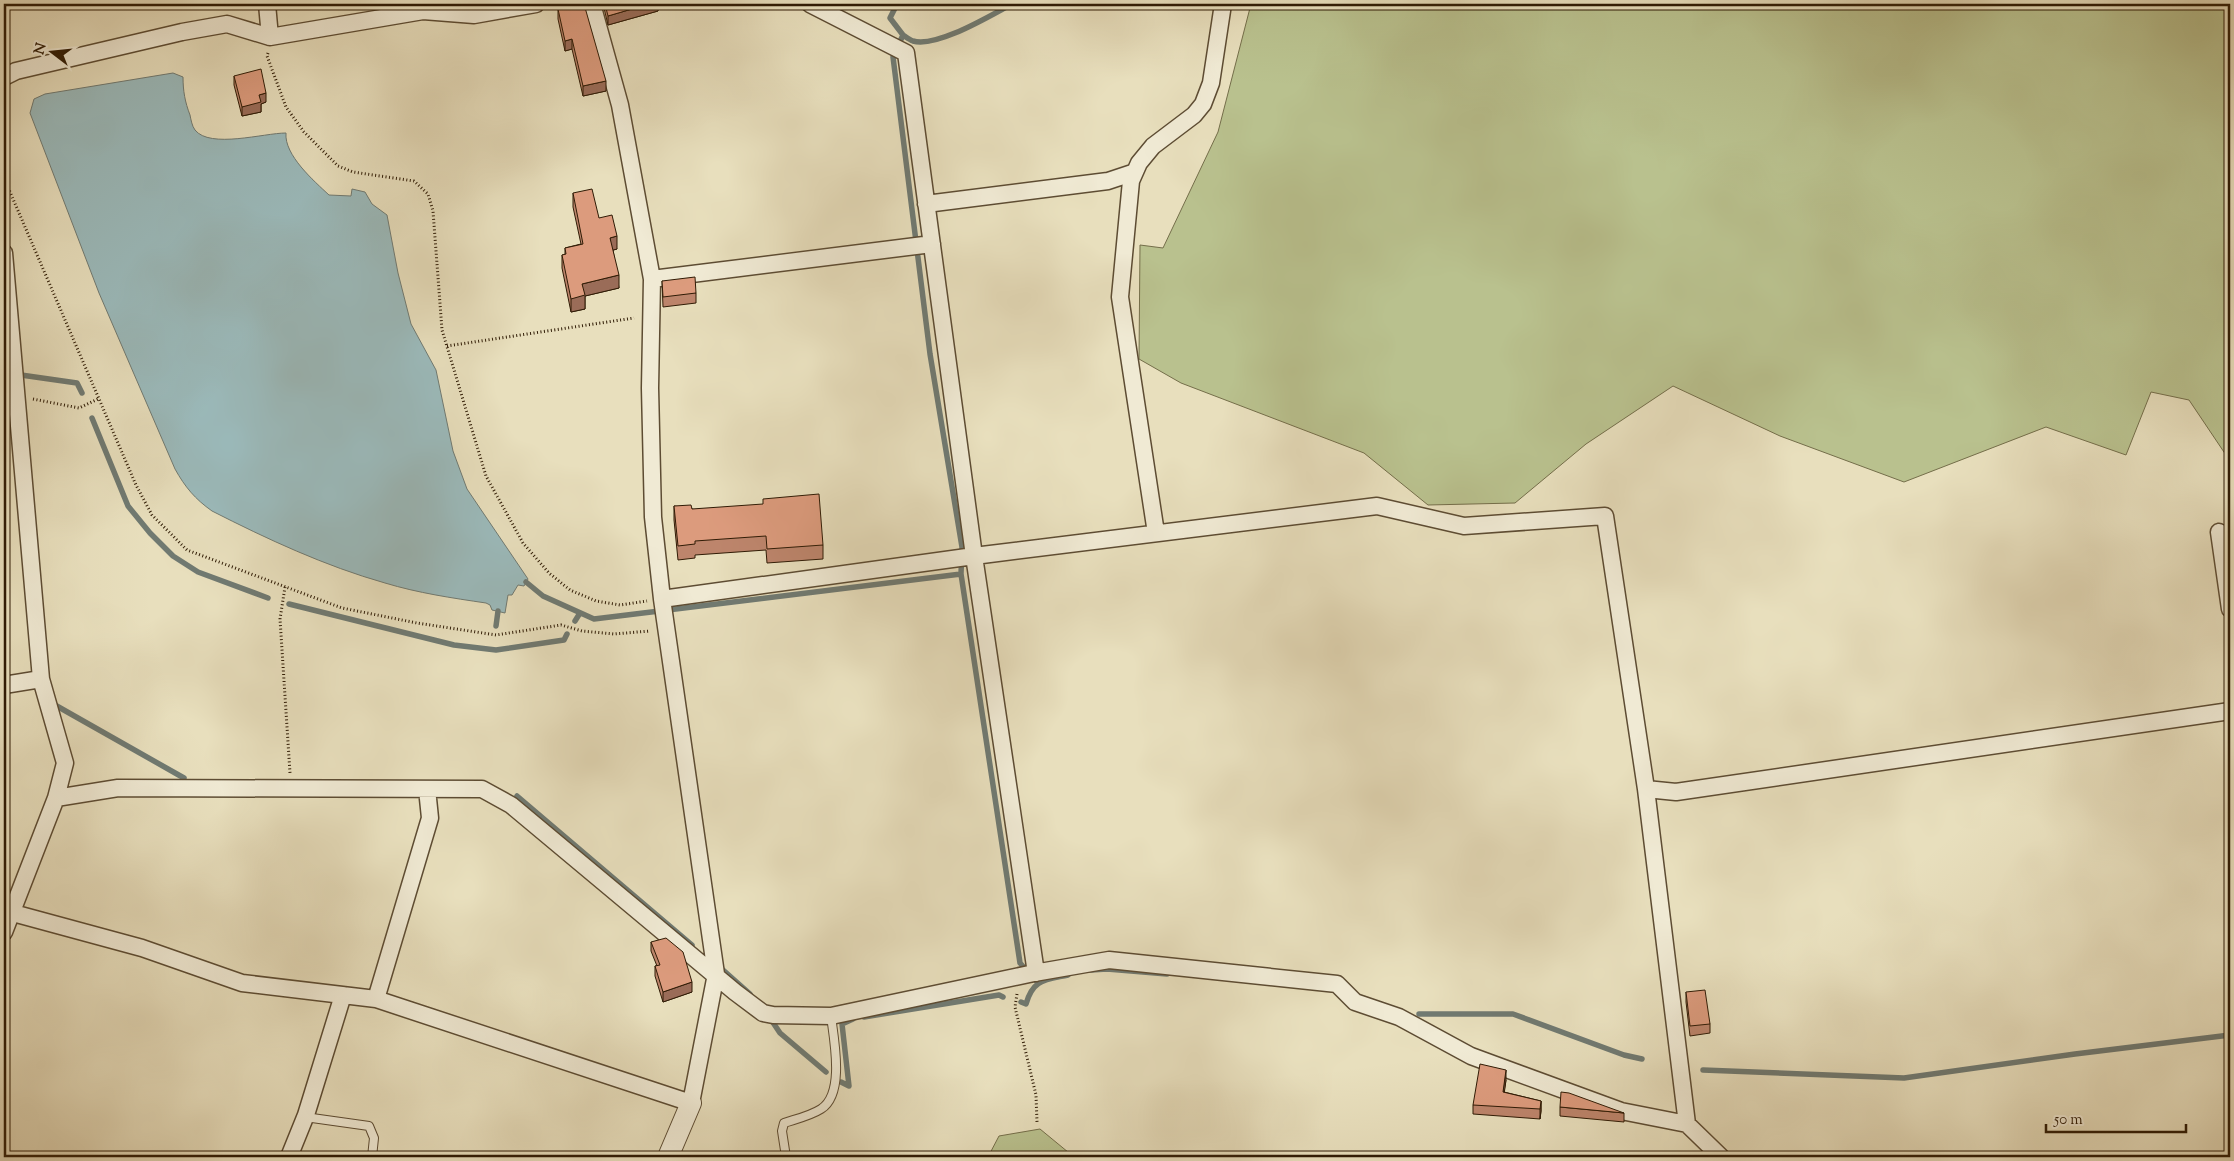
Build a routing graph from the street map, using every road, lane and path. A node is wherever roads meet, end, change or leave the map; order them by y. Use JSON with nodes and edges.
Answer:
{"nodes":[{"id":1,"x":267,"y":4,"type":"edge"},
{"id":2,"x":536,"y":4,"type":"edge"},
{"id":3,"x":592,"y":4,"type":"edge"},
{"id":4,"x":810,"y":4,"type":"edge"},
{"id":5,"x":1223,"y":4,"type":"edge"},
{"id":6,"x":270,"y":37,"type":"junction"},
{"id":7,"x":4,"y":77,"type":"edge"},
{"id":8,"x":1135,"y":172,"type":"junction"},
{"id":9,"x":4,"y":178,"type":"edge"},
{"id":10,"x":926,"y":204,"type":"junction"},
{"id":11,"x":932,"y":244,"type":"junction"},
{"id":12,"x":4,"y":253,"type":"edge"},
{"id":13,"x":652,"y":279,"type":"junction"},
{"id":14,"x":651,"y":316,"type":"junction"},
{"id":15,"x":447,"y":346,"type":"junction"},
{"id":16,"x":14,"y":384,"type":"junction"},
{"id":17,"x":98,"y":399,"type":"junction"},
{"id":18,"x":2219,"y":532,"type":"dead end"},
{"id":19,"x":1156,"y":533,"type":"junction"},
{"id":20,"x":974,"y":556,"type":"junction"},
{"id":21,"x":285,"y":587,"type":"junction"},
{"id":22,"x":662,"y":599,"type":"junction"},
{"id":23,"x":2230,"y":609,"type":"edge"},
{"id":24,"x":667,"y":630,"type":"junction"},
{"id":25,"x":41,"y":680,"type":"junction"},
{"id":26,"x":4,"y":686,"type":"edge"},
{"id":27,"x":2230,"y":711,"type":"edge"},
{"id":28,"x":292,"y":788,"type":"junction"},
{"id":29,"x":1646,"y":789,"type":"junction"},
{"id":30,"x":428,"y":795,"type":"junction"},
{"id":31,"x":56,"y":798,"type":"junction"},
{"id":32,"x":13,"y":914,"type":"junction"},
{"id":33,"x":4,"y":932,"type":"edge"},
{"id":34,"x":716,"y":974,"type":"junction"},
{"id":35,"x":1029,"y":974,"type":"junction"},
{"id":36,"x":343,"y":995,"type":"junction"},
{"id":37,"x":376,"y":999,"type":"junction"},
{"id":38,"x":831,"y":1016,"type":"junction"},
{"id":39,"x":691,"y":1104,"type":"junction"},
{"id":40,"x":305,"y":1117,"type":"junction"},
{"id":41,"x":1037,"y":1122,"type":"dead end"},
{"id":42,"x":1687,"y":1124,"type":"junction"},
{"id":43,"x":289,"y":1157,"type":"edge"},
{"id":44,"x":372,"y":1157,"type":"edge"},
{"id":45,"x":668,"y":1157,"type":"edge"},
{"id":46,"x":786,"y":1157,"type":"edge"},
{"id":47,"x":1721,"y":1157,"type":"edge"}],
"edges":[{"from":1,"to":6,"type":"street"},
{"from":2,"to":6,"type":"street"},
{"from":3,"to":13,"type":"street"},
{"from":4,"to":10,"type":"street"},
{"from":5,"to":8,"type":"street"},
{"from":6,"to":7,"type":"street"},
{"from":6,"to":15,"type":"path"},
{"from":8,"to":10,"type":"street"},
{"from":8,"to":19,"type":"street"},
{"from":9,"to":17,"type":"path"},
{"from":10,"to":11,"type":"street"},
{"from":11,"to":13,"type":"street"},
{"from":11,"to":20,"type":"street"},
{"from":12,"to":16,"type":"street"},
{"from":13,"to":14,"type":"street"},
{"from":14,"to":15,"type":"path"},
{"from":14,"to":22,"type":"street"},
{"from":15,"to":22,"type":"path"},
{"from":16,"to":17,"type":"path"},
{"from":16,"to":25,"type":"street"},
{"from":17,"to":21,"type":"path"},
{"from":18,"to":23,"type":"street"},
{"from":19,"to":20,"type":"street"},
{"from":19,"to":29,"type":"street"},
{"from":20,"to":22,"type":"street"},
{"from":20,"to":35,"type":"street"},
{"from":21,"to":24,"type":"path"},
{"from":21,"to":28,"type":"path"},
{"from":22,"to":24,"type":"street"},
{"from":24,"to":34,"type":"street"},
{"from":25,"to":26,"type":"street"},
{"from":25,"to":31,"type":"street"},
{"from":27,"to":29,"type":"street"},
{"from":28,"to":30,"type":"street"},
{"from":28,"to":31,"type":"street"},
{"from":29,"to":42,"type":"street"},
{"from":30,"to":34,"type":"street"},
{"from":30,"to":37,"type":"street"},
{"from":31,"to":32,"type":"street"},
{"from":32,"to":33,"type":"street"},
{"from":32,"to":36,"type":"street"},
{"from":34,"to":38,"type":"street"},
{"from":34,"to":39,"type":"street"},
{"from":35,"to":38,"type":"street"},
{"from":35,"to":41,"type":"path"},
{"from":35,"to":42,"type":"street"},
{"from":36,"to":37,"type":"street"},
{"from":36,"to":40,"type":"street"},
{"from":37,"to":39,"type":"street"},
{"from":38,"to":46,"type":"lane"},
{"from":39,"to":45,"type":"street"},
{"from":40,"to":43,"type":"street"},
{"from":40,"to":44,"type":"lane"},
{"from":42,"to":47,"type":"street"}]}
